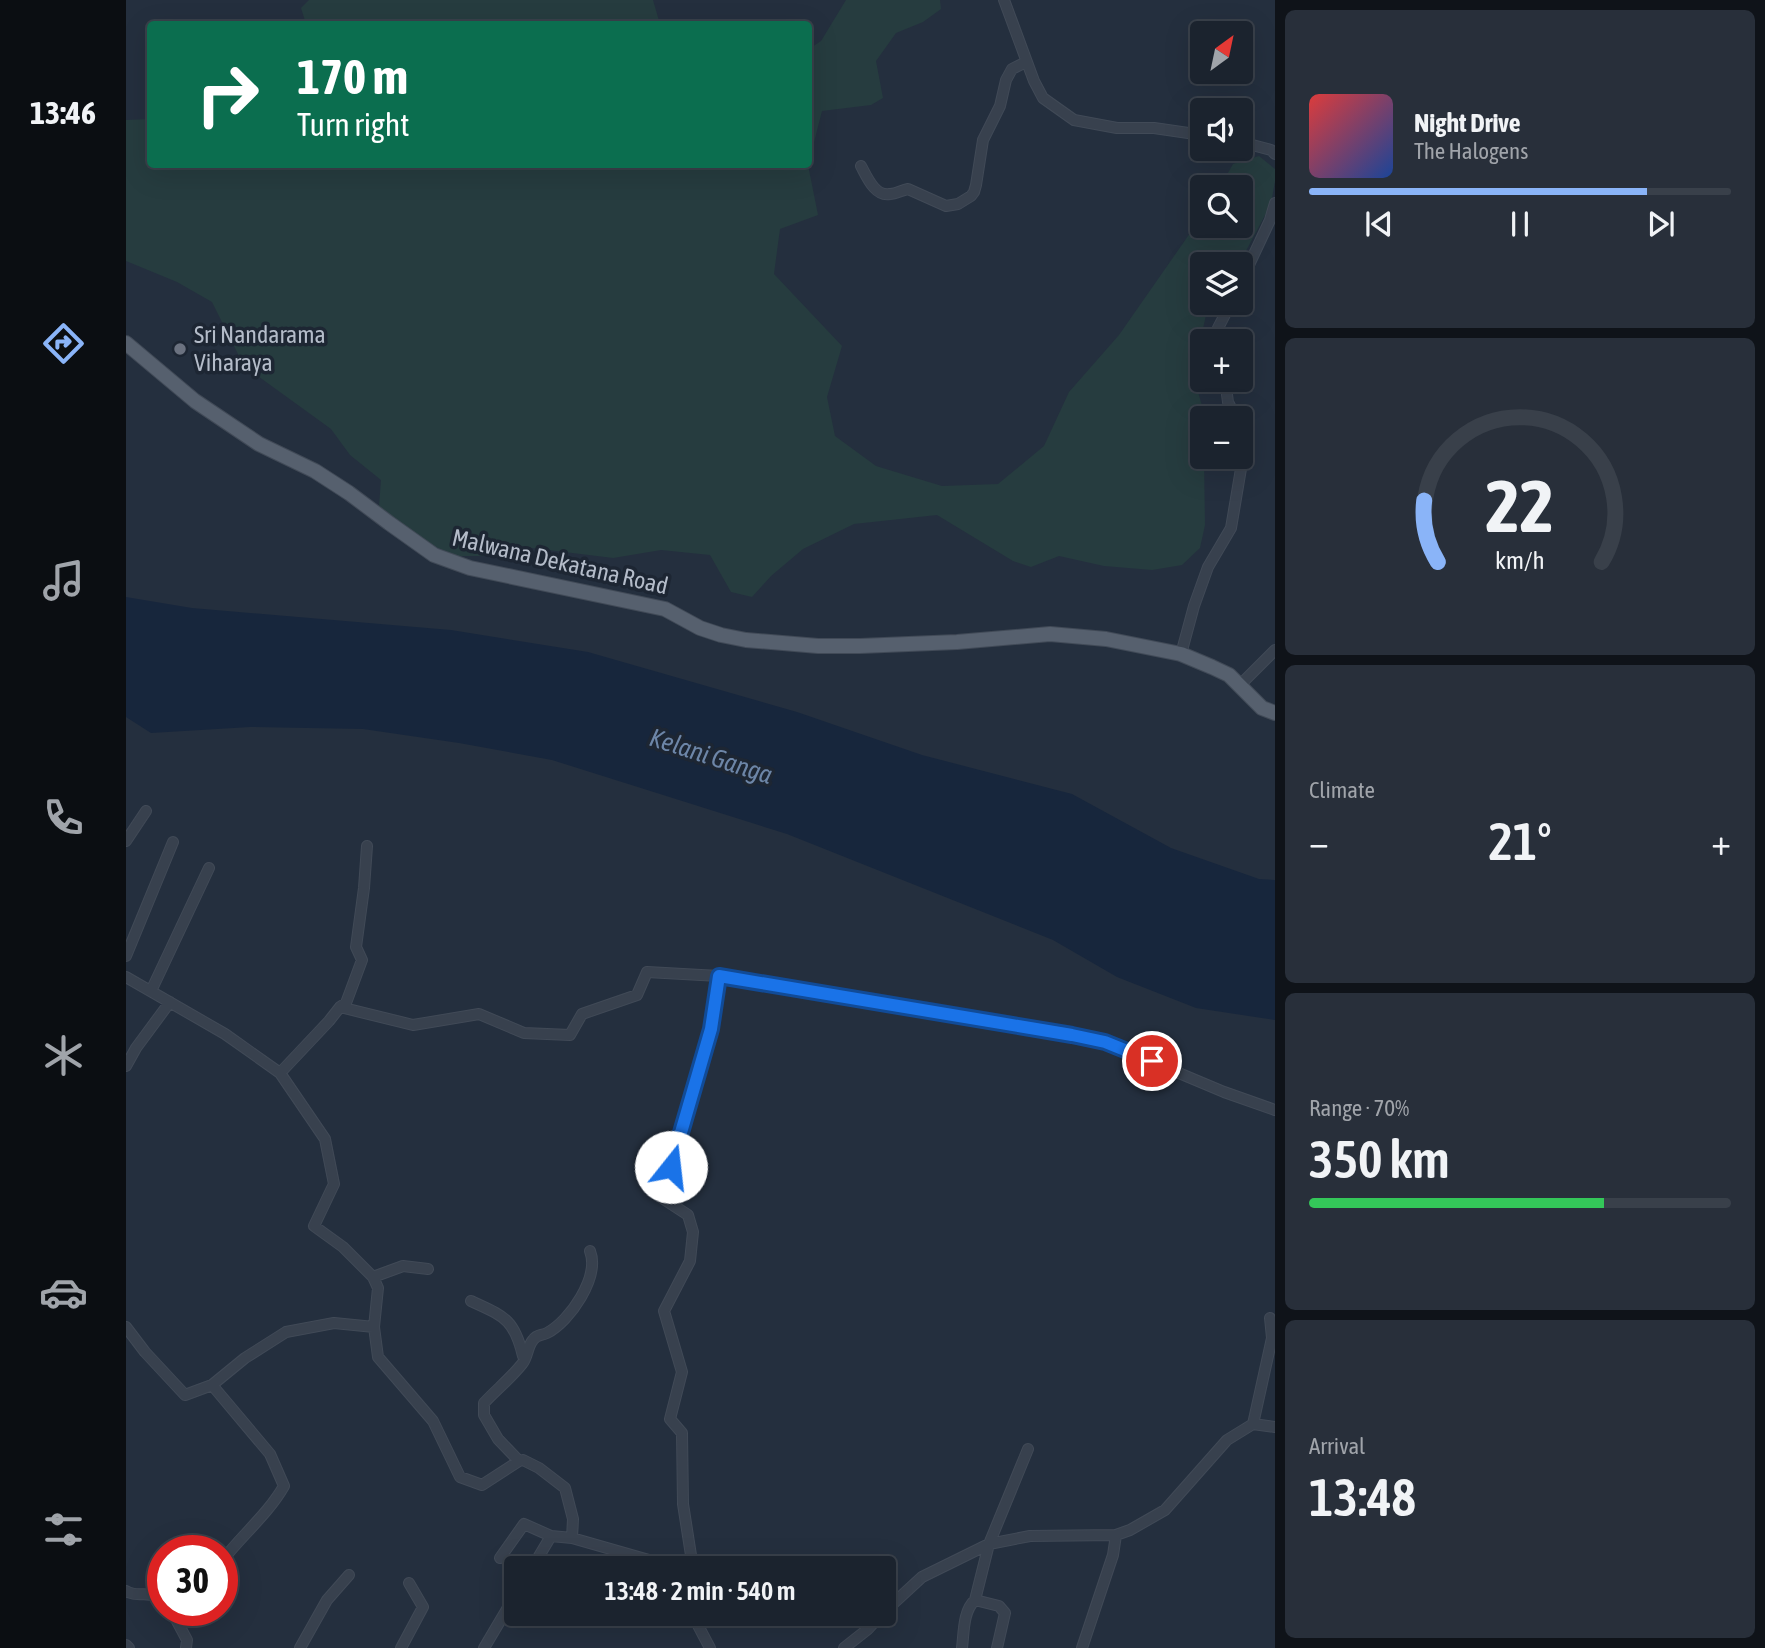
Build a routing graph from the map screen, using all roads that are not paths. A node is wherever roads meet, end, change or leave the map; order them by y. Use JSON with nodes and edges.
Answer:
{"nodes":[{"id":1,"x":1004,"y":0,"type":"edge"},
{"id":2,"x":1027,"y":63,"type":"junction"},
{"id":3,"x":1190,"y":133,"type":"edge"},
{"id":4,"x":1253,"y":145,"type":"edge"},
{"id":5,"x":1275,"y":154,"type":"edge"},
{"id":6,"x":861,"y":166,"type":"dead end"},
{"id":7,"x":1275,"y":203,"type":"edge"},
{"id":8,"x":1253,"y":256,"type":"edge"},
{"id":9,"x":126,"y":343,"type":"edge"},
{"id":10,"x":1241,"y":469,"type":"edge"},
{"id":11,"x":1275,"y":650,"type":"edge"},
{"id":12,"x":1181,"y":654,"type":"junction"},
{"id":13,"x":1240,"y":685,"type":"junction"},
{"id":14,"x":1275,"y":713,"type":"edge"},
{"id":15,"x":146,"y":811,"type":"dead end"},
{"id":16,"x":126,"y":841,"type":"edge"},
{"id":17,"x":173,"y":842,"type":"dead end"},
{"id":18,"x":367,"y":846,"type":"dead end"},
{"id":19,"x":209,"y":868,"type":"dead end"},
{"id":20,"x":126,"y":956,"type":"edge"},
{"id":21,"x":719,"y":976,"type":"junction"},
{"id":22,"x":126,"y":977,"type":"edge"},
{"id":23,"x":151,"y":991,"type":"junction"},
{"id":24,"x":170,"y":1002,"type":"junction"},
{"id":25,"x":340,"y":1007,"type":"junction"},
{"id":26,"x":126,"y":1066,"type":"edge"},
{"id":27,"x":280,"y":1073,"type":"junction"},
{"id":28,"x":1275,"y":1110,"type":"edge"},
{"id":29,"x":590,"y":1251,"type":"dead end"},
{"id":30,"x":428,"y":1269,"type":"dead end"},
{"id":31,"x":373,"y":1278,"type":"junction"},
{"id":32,"x":471,"y":1301,"type":"dead end"},
{"id":33,"x":1270,"y":1318,"type":"dead end"},
{"id":34,"x":126,"y":1327,"type":"edge"},
{"id":35,"x":374,"y":1327,"type":"junction"},
{"id":36,"x":525,"y":1362,"type":"junction"},
{"id":37,"x":212,"y":1385,"type":"junction"},
{"id":38,"x":1253,"y":1424,"type":"junction"},
{"id":39,"x":1275,"y":1427,"type":"edge"},
{"id":40,"x":1028,"y":1449,"type":"dead end"},
{"id":41,"x":519,"y":1461,"type":"junction"},
{"id":42,"x":1116,"y":1535,"type":"junction"},
{"id":43,"x":551,"y":1536,"type":"junction"},
{"id":44,"x":572,"y":1538,"type":"junction"},
{"id":45,"x":238,"y":1542,"type":"edge"},
{"id":46,"x":989,"y":1544,"type":"junction"},
{"id":47,"x":538,"y":1556,"type":"edge"},
{"id":48,"x":635,"y":1556,"type":"edge"},
{"id":49,"x":691,"y":1556,"type":"edge"},
{"id":50,"x":500,"y":1558,"type":"dead end"},
{"id":51,"x":349,"y":1575,"type":"dead end"},
{"id":52,"x":410,"y":1583,"type":"dead end"},
{"id":53,"x":126,"y":1591,"type":"edge"},
{"id":54,"x":147,"y":1594,"type":"edge"},
{"id":55,"x":975,"y":1600,"type":"junction"},
{"id":56,"x":896,"y":1601,"type":"edge"},
{"id":57,"x":504,"y":1614,"type":"edge"},
{"id":58,"x":180,"y":1626,"type":"edge"},
{"id":59,"x":699,"y":1626,"type":"edge"},
{"id":60,"x":871,"y":1626,"type":"edge"},
{"id":61,"x":186,"y":1648,"type":"edge"},
{"id":62,"x":300,"y":1648,"type":"edge"},
{"id":63,"x":401,"y":1648,"type":"edge"},
{"id":64,"x":484,"y":1648,"type":"edge"},
{"id":65,"x":710,"y":1648,"type":"edge"},
{"id":66,"x":844,"y":1648,"type":"edge"},
{"id":67,"x":962,"y":1648,"type":"edge"},
{"id":68,"x":997,"y":1648,"type":"edge"},
{"id":69,"x":1082,"y":1648,"type":"edge"}],
"edges":[{"from":1,"to":2,"type":"street"},
{"from":2,"to":3,"type":"street"},
{"from":2,"to":6,"type":"street"},
{"from":4,"to":5,"type":"street"},
{"from":7,"to":8,"type":"street"},
{"from":9,"to":12,"type":"main road","name":"Malwana Dekatana Road"},
{"from":10,"to":12,"type":"street"},
{"from":11,"to":13,"type":"street"},
{"from":12,"to":13,"type":"main road","name":"Malwana Dekatana Road"},
{"from":13,"to":14,"type":"main road","name":"Malwana Dekatana Road"},
{"from":15,"to":16,"type":"street"},
{"from":17,"to":20,"type":"street"},
{"from":18,"to":25,"type":"street"},
{"from":19,"to":23,"type":"street"},
{"from":21,"to":25,"type":"street"},
{"from":21,"to":28,"type":"street"},
{"from":21,"to":49,"type":"street"},
{"from":22,"to":23,"type":"street"},
{"from":23,"to":24,"type":"street"},
{"from":24,"to":26,"type":"street"},
{"from":24,"to":27,"type":"street"},
{"from":25,"to":27,"type":"street"},
{"from":27,"to":31,"type":"street"},
{"from":29,"to":36,"type":"street"},
{"from":30,"to":31,"type":"street"},
{"from":31,"to":35,"type":"street"},
{"from":32,"to":36,"type":"street"},
{"from":33,"to":38,"type":"street"},
{"from":34,"to":37,"type":"street"},
{"from":35,"to":37,"type":"street"},
{"from":35,"to":41,"type":"street"},
{"from":36,"to":41,"type":"street"},
{"from":37,"to":45,"type":"street"},
{"from":38,"to":39,"type":"street"},
{"from":38,"to":42,"type":"street"},
{"from":40,"to":46,"type":"street"},
{"from":41,"to":44,"type":"street"},
{"from":42,"to":46,"type":"street"},
{"from":42,"to":69,"type":"street"},
{"from":43,"to":44,"type":"street"},
{"from":43,"to":47,"type":"street"},
{"from":43,"to":50,"type":"street"},
{"from":44,"to":48,"type":"street"},
{"from":46,"to":55,"type":"street"},
{"from":46,"to":56,"type":"street"},
{"from":51,"to":62,"type":"street"},
{"from":52,"to":63,"type":"street"},
{"from":53,"to":54,"type":"street"},
{"from":55,"to":67,"type":"street"},
{"from":55,"to":68,"type":"street"},
{"from":57,"to":64,"type":"street"},
{"from":58,"to":61,"type":"street"},
{"from":59,"to":65,"type":"street"},
{"from":60,"to":66,"type":"street"}]}
